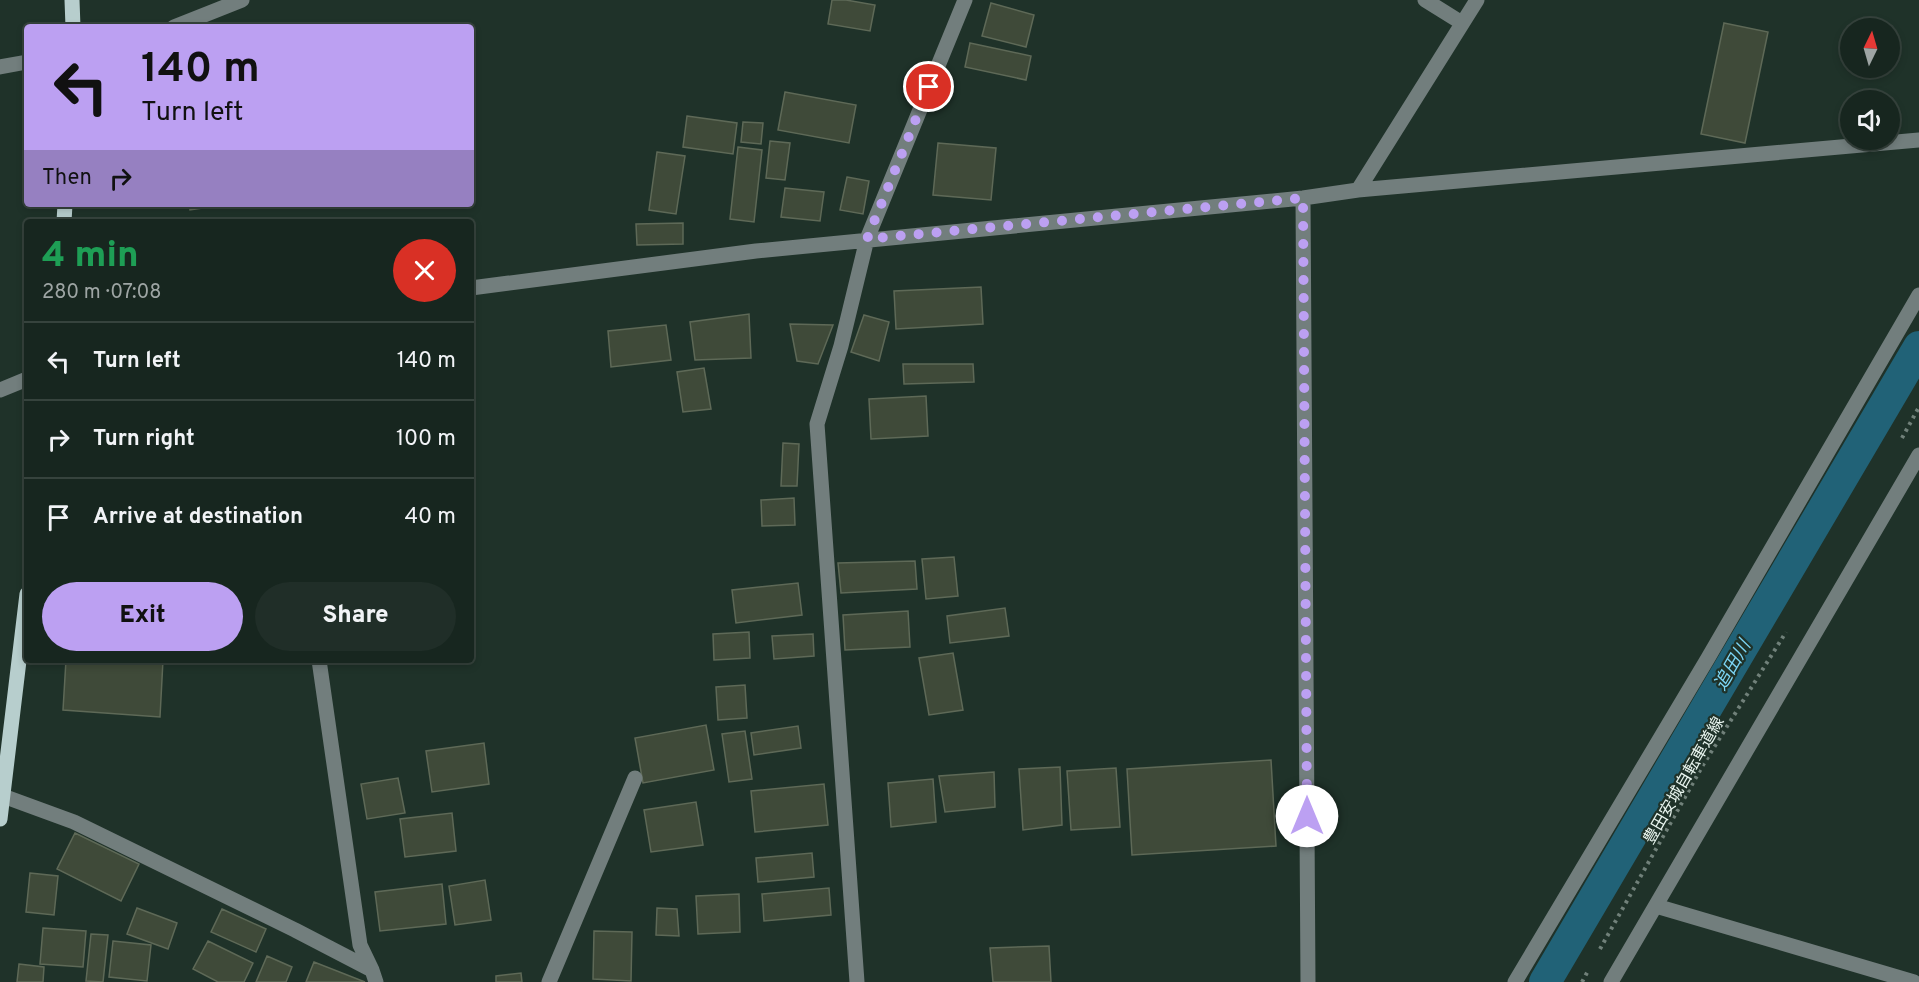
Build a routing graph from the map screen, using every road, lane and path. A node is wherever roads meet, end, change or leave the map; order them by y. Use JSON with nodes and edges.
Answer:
{"nodes":[{"id":1,"x":72,"y":0,"type":"edge"},
{"id":2,"x":242,"y":0,"type":"edge"},
{"id":3,"x":965,"y":0,"type":"edge"},
{"id":4,"x":1425,"y":0,"type":"edge"},
{"id":5,"x":1477,"y":0,"type":"edge"},
{"id":6,"x":1462,"y":23,"type":"junction"},
{"id":7,"x":74,"y":24,"type":"edge"},
{"id":8,"x":182,"y":24,"type":"edge"},
{"id":9,"x":24,"y":63,"type":"edge"},
{"id":10,"x":0,"y":67,"type":"edge"},
{"id":11,"x":1919,"y":140,"type":"edge"},
{"id":12,"x":1358,"y":190,"type":"junction"},
{"id":13,"x":1303,"y":198,"type":"junction"},
{"id":14,"x":867,"y":239,"type":"junction"},
{"id":15,"x":474,"y":288,"type":"edge"},
{"id":16,"x":1919,"y":295,"type":"edge"},
{"id":17,"x":24,"y":380,"type":"edge"},
{"id":18,"x":0,"y":390,"type":"edge"},
{"id":19,"x":1919,"y":407,"type":"edge"},
{"id":20,"x":1897,"y":446,"type":"dead end"},
{"id":21,"x":1919,"y":455,"type":"edge"},
{"id":22,"x":24,"y":619,"type":"edge"},
{"id":23,"x":1791,"y":624,"type":"dead end"},
{"id":24,"x":319,"y":663,"type":"edge"},
{"id":25,"x":635,"y":778,"type":"dead end"},
{"id":26,"x":3,"y":796,"type":"junction"},
{"id":27,"x":0,"y":819,"type":"edge"},
{"id":28,"x":1656,"y":906,"type":"junction"},
{"id":29,"x":1600,"y":949,"type":"dead end"},
{"id":30,"x":1595,"y":959,"type":"dead end"},
{"id":31,"x":374,"y":976,"type":"edge"},
{"id":32,"x":549,"y":982,"type":"edge"},
{"id":33,"x":857,"y":982,"type":"edge"},
{"id":34,"x":1308,"y":982,"type":"edge"},
{"id":35,"x":1515,"y":982,"type":"edge"},
{"id":36,"x":1582,"y":982,"type":"edge"},
{"id":37,"x":1611,"y":982,"type":"edge"},
{"id":38,"x":1914,"y":982,"type":"edge"}],
"edges":[{"from":1,"to":7,"type":"main road"},
{"from":2,"to":8,"type":"street"},
{"from":3,"to":14,"type":"street"},
{"from":4,"to":6,"type":"street"},
{"from":5,"to":6,"type":"street"},
{"from":6,"to":12,"type":"street"},
{"from":9,"to":10,"type":"street"},
{"from":11,"to":12,"type":"street"},
{"from":12,"to":13,"type":"street"},
{"from":13,"to":14,"type":"street"},
{"from":13,"to":34,"type":"street"},
{"from":14,"to":15,"type":"street"},
{"from":14,"to":33,"type":"street"},
{"from":16,"to":35,"type":"street"},
{"from":17,"to":18,"type":"street"},
{"from":19,"to":20,"type":"path"},
{"from":21,"to":28,"type":"street"},
{"from":22,"to":26,"type":"main road"},
{"from":23,"to":29,"type":"path","name":"豊田安城自転車道線"},
{"from":24,"to":31,"type":"street"},
{"from":25,"to":32,"type":"street"},
{"from":26,"to":27,"type":"main road"},
{"from":26,"to":31,"type":"street"},
{"from":28,"to":37,"type":"street"},
{"from":28,"to":38,"type":"street"},
{"from":30,"to":36,"type":"path"}]}
